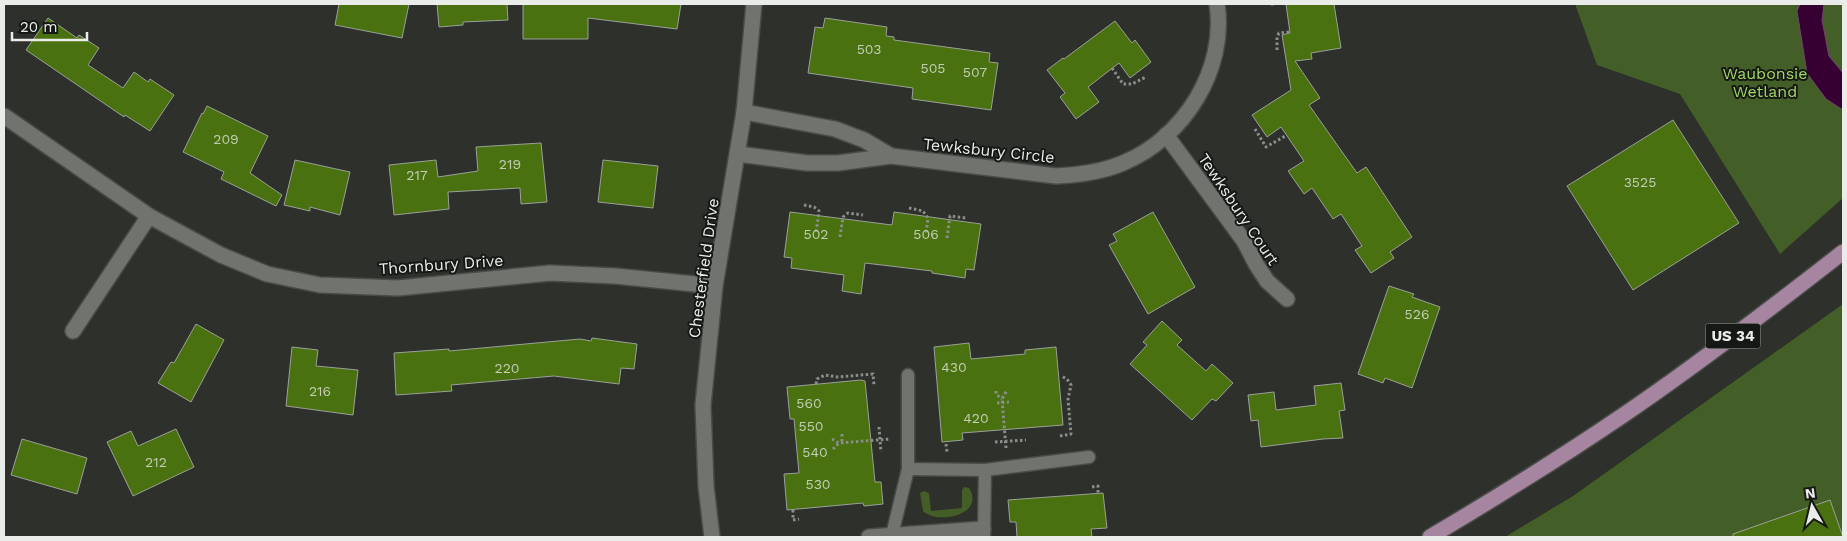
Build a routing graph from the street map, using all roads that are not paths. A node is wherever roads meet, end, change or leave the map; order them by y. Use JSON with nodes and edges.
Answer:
{"nodes":[{"id":1,"x":754,"y":4,"type":"edge"},
{"id":2,"x":1217,"y":4,"type":"edge"},
{"id":3,"x":744,"y":112,"type":"junction"},
{"id":4,"x":4,"y":116,"type":"edge"},
{"id":5,"x":1166,"y":135,"type":"junction"},
{"id":6,"x":738,"y":154,"type":"junction"},
{"id":7,"x":891,"y":156,"type":"junction"},
{"id":8,"x":149,"y":216,"type":"junction"},
{"id":9,"x":1843,"y":252,"type":"edge"},
{"id":10,"x":716,"y":286,"type":"junction"},
{"id":11,"x":1287,"y":299,"type":"dead end"},
{"id":12,"x":73,"y":331,"type":"dead end"},
{"id":13,"x":908,"y":375,"type":"dead end"},
{"id":14,"x":1089,"y":457,"type":"dead end"},
{"id":15,"x":908,"y":469,"type":"junction"},
{"id":16,"x":985,"y":470,"type":"junction"},
{"id":17,"x":984,"y":533,"type":"edge"},
{"id":18,"x":892,"y":535,"type":"junction"},
{"id":19,"x":712,"y":537,"type":"edge"},
{"id":20,"x":869,"y":537,"type":"edge"},
{"id":21,"x":1430,"y":537,"type":"edge"}],
"edges":[{"from":1,"to":3,"type":"street","name":"Chesterfield Drive"},
{"from":2,"to":5,"type":"street","name":"Tewksbury Circle"},
{"from":3,"to":6,"type":"street","name":"Chesterfield Drive"},
{"from":3,"to":7,"type":"street","name":"Tewksbury Circle"},
{"from":4,"to":8,"type":"street","name":"Thornbury Drive"},
{"from":5,"to":7,"type":"street","name":"Tewksbury Circle"},
{"from":5,"to":11,"type":"street","name":"Tewksbury Court"},
{"from":6,"to":7,"type":"street","name":"Tewksbury Circle"},
{"from":6,"to":10,"type":"street","name":"Chesterfield Drive"},
{"from":8,"to":10,"type":"street","name":"Thornbury Drive"},
{"from":8,"to":12,"type":"street"},
{"from":9,"to":21,"type":"main road","number":"US 34"},
{"from":10,"to":19,"type":"street","name":"Chesterfield Drive"},
{"from":13,"to":15,"type":"lane"},
{"from":14,"to":16,"type":"lane"},
{"from":15,"to":16,"type":"lane"},
{"from":15,"to":18,"type":"lane"},
{"from":16,"to":17,"type":"lane"},
{"from":17,"to":18,"type":"street"},
{"from":18,"to":20,"type":"street"}]}
